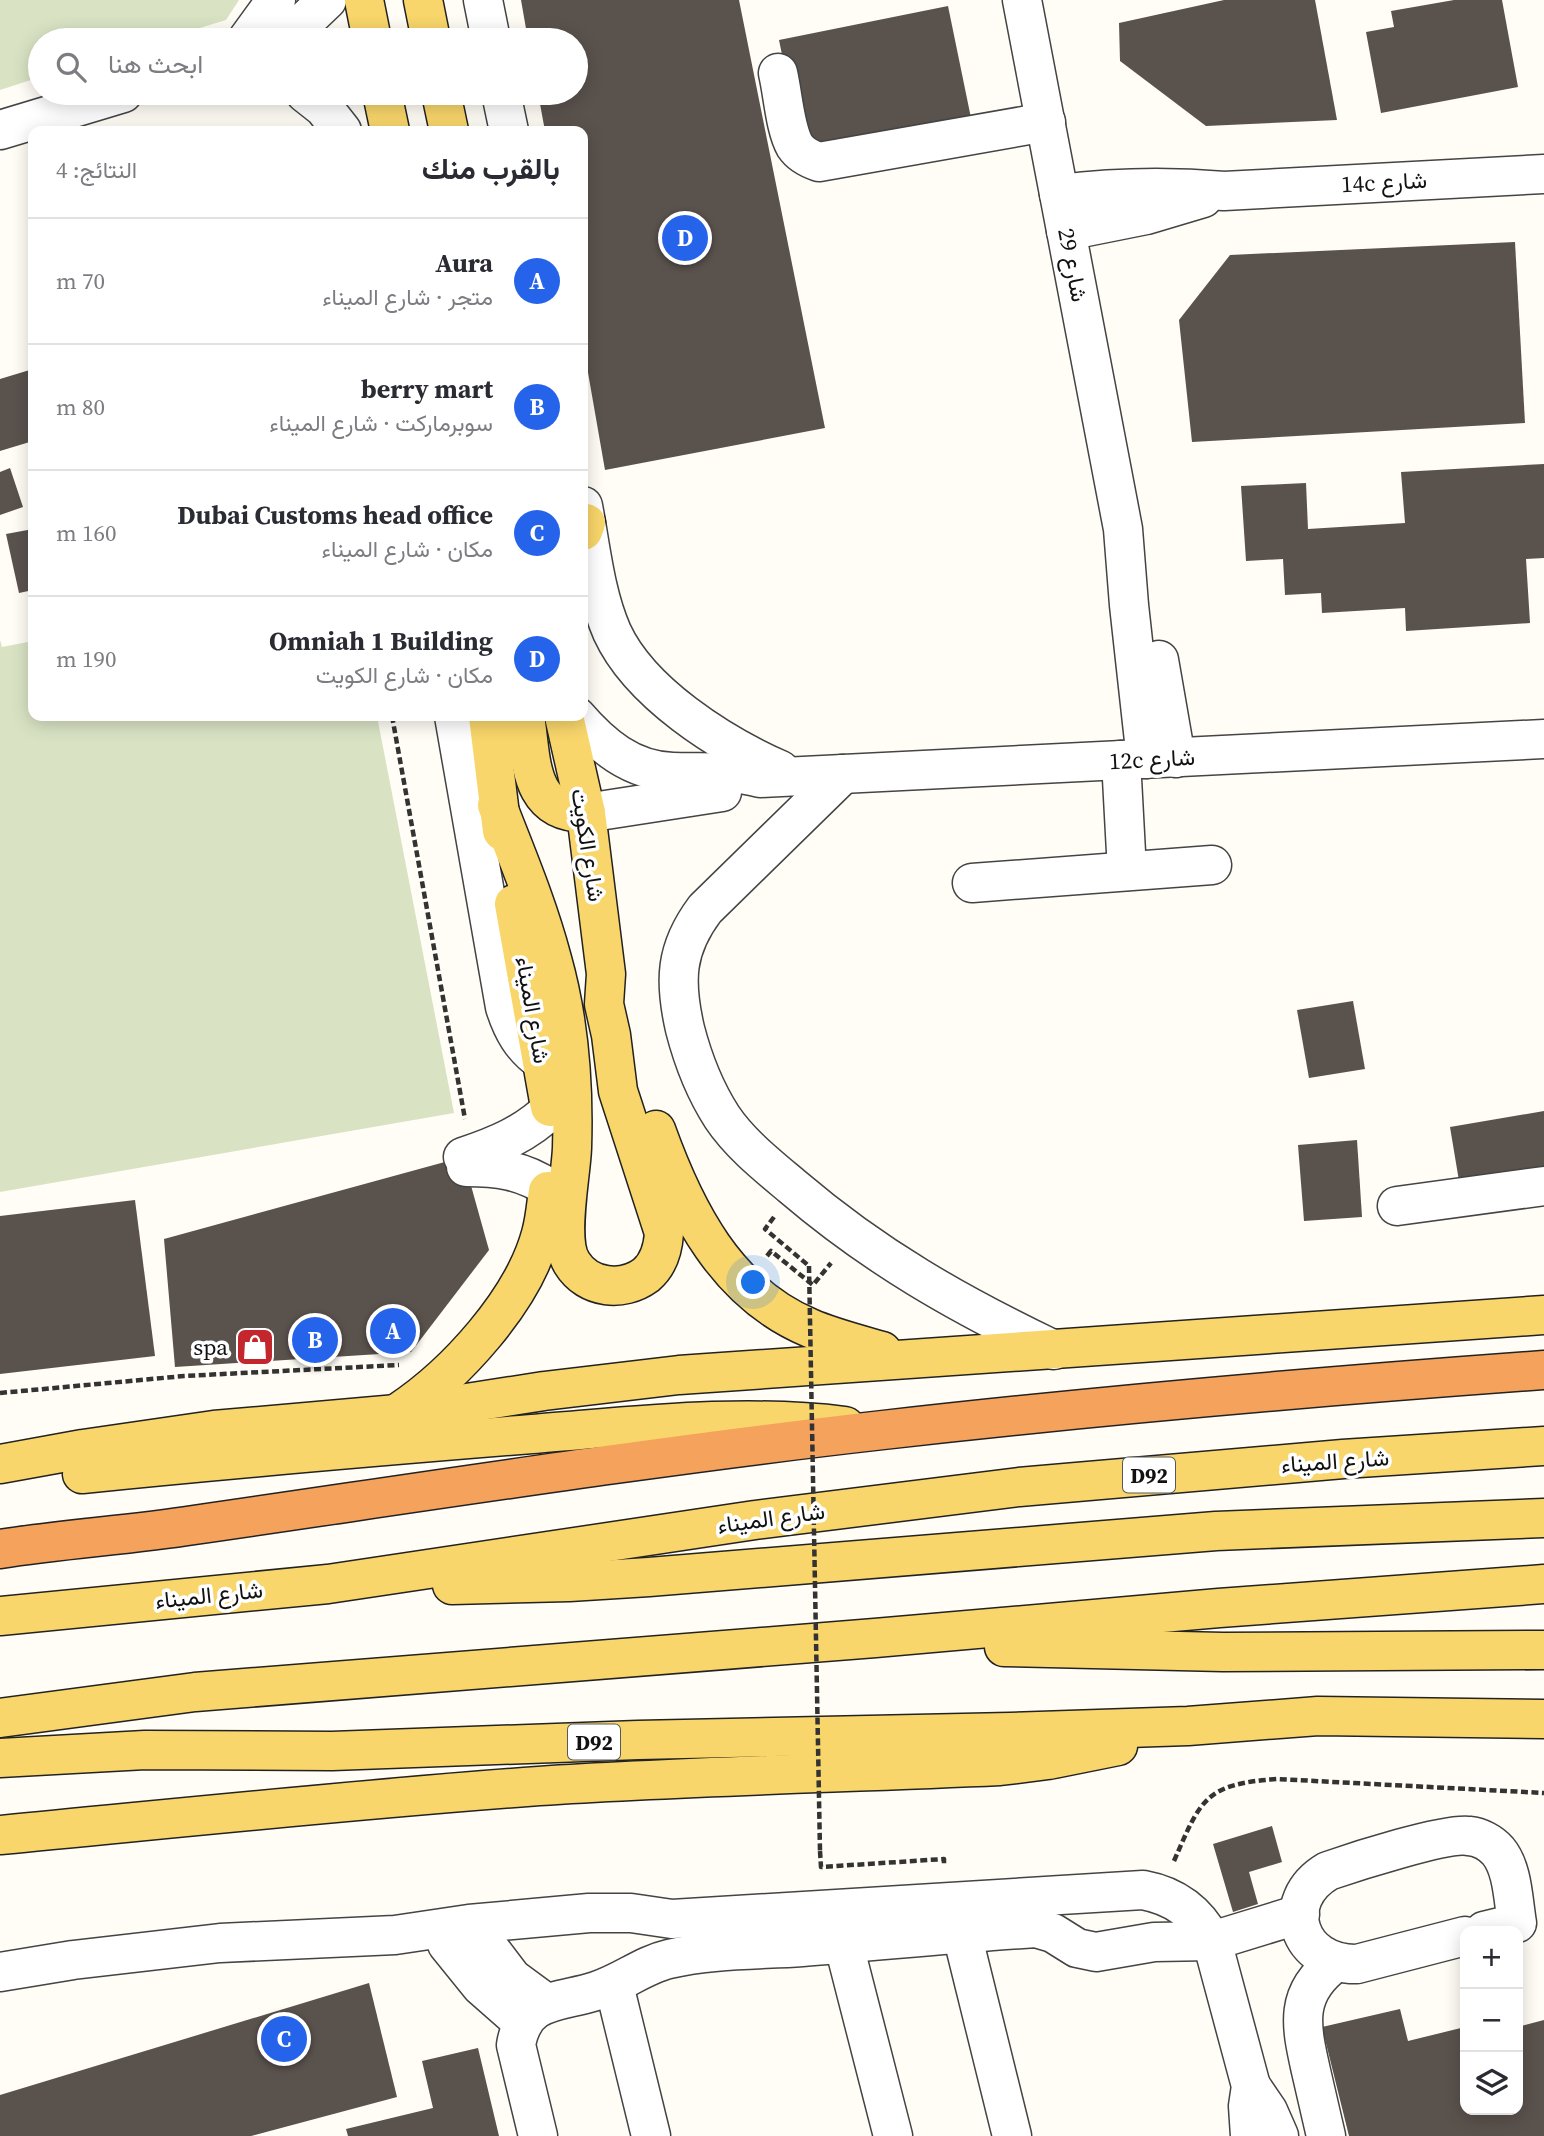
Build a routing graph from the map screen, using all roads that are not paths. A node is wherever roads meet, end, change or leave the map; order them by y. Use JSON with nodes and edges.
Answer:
{"nodes":[{"id":1,"x":276,"y":0,"type":"edge"},
{"id":2,"x":327,"y":0,"type":"edge"},
{"id":3,"x":364,"y":0,"type":"edge"},
{"id":4,"x":423,"y":0,"type":"edge"},
{"id":5,"x":483,"y":0,"type":"edge"},
{"id":6,"x":1022,"y":0,"type":"edge"},
{"id":7,"x":256,"y":28,"type":"edge"},
{"id":8,"x":291,"y":28,"type":"edge"},
{"id":9,"x":370,"y":28,"type":"edge"},
{"id":10,"x":429,"y":28,"type":"edge"},
{"id":11,"x":489,"y":28,"type":"edge"},
{"id":12,"x":778,"y":73,"type":"dead end"},
{"id":13,"x":83,"y":105,"type":"edge"},
{"id":14,"x":320,"y":105,"type":"edge"},
{"id":15,"x":444,"y":105,"type":"edge"},
{"id":16,"x":504,"y":105,"type":"edge"},
{"id":17,"x":1046,"y":122,"type":"junction"},
{"id":18,"x":337,"y":126,"type":"edge"},
{"id":19,"x":448,"y":126,"type":"edge"},
{"id":20,"x":508,"y":126,"type":"edge"},
{"id":21,"x":0,"y":130,"type":"edge"},
{"id":22,"x":1544,"y":174,"type":"edge"},
{"id":23,"x":1224,"y":191,"type":"junction"},
{"id":24,"x":1059,"y":194,"type":"junction"},
{"id":25,"x":1066,"y":231,"type":"junction"},
{"id":26,"x":588,"y":538,"type":"edge"},
{"id":27,"x":455,"y":721,"type":"edge"},
{"id":28,"x":489,"y":721,"type":"edge"},
{"id":29,"x":526,"y":721,"type":"edge"},
{"id":30,"x":565,"y":721,"type":"edge"},
{"id":31,"x":581,"y":721,"type":"edge"},
{"id":32,"x":1544,"y":739,"type":"edge"},
{"id":33,"x":1148,"y":759,"type":"junction"},
{"id":34,"x":843,"y":774,"type":"junction"},
{"id":35,"x":799,"y":776,"type":"junction"},
{"id":36,"x":760,"y":778,"type":"junction"},
{"id":37,"x":497,"y":805,"type":"junction"},
{"id":38,"x":586,"y":813,"type":"junction"},
{"id":39,"x":1212,"y":865,"type":"dead end"},
{"id":40,"x":1126,"y":871,"type":"junction"},
{"id":41,"x":972,"y":883,"type":"dead end"},
{"id":42,"x":606,"y":974,"type":"junction"},
{"id":43,"x":542,"y":1061,"type":"junction"},
{"id":44,"x":551,"y":1109,"type":"junction"},
{"id":45,"x":1544,"y":1186,"type":"edge"},
{"id":46,"x":549,"y":1188,"type":"junction"},
{"id":47,"x":1397,"y":1206,"type":"dead end"},
{"id":48,"x":1544,"y":1315,"type":"edge"},
{"id":49,"x":1054,"y":1350,"type":"junction"},
{"id":50,"x":909,"y":1360,"type":"junction"},
{"id":51,"x":1544,"y":1370,"type":"edge"},
{"id":52,"x":397,"y":1414,"type":"junction"},
{"id":53,"x":882,"y":1430,"type":"junction"},
{"id":54,"x":1544,"y":1446,"type":"edge"},
{"id":55,"x":0,"y":1464,"type":"edge"},
{"id":56,"x":0,"y":1481,"type":"edge"},
{"id":57,"x":1544,"y":1518,"type":"edge"},
{"id":58,"x":0,"y":1549,"type":"edge"},
{"id":59,"x":328,"y":1584,"type":"junction"},
{"id":60,"x":1544,"y":1584,"type":"edge"},
{"id":61,"x":0,"y":1616,"type":"edge"},
{"id":62,"x":875,"y":1638,"type":"junction"},
{"id":63,"x":1544,"y":1650,"type":"edge"},
{"id":64,"x":0,"y":1718,"type":"edge"},
{"id":65,"x":1544,"y":1719,"type":"edge"},
{"id":66,"x":1188,"y":1726,"type":"junction"},
{"id":67,"x":0,"y":1758,"type":"edge"},
{"id":68,"x":0,"y":1835,"type":"edge"},
{"id":69,"x":672,"y":1919,"type":"junction"},
{"id":70,"x":1515,"y":1924,"type":"edge"},
{"id":71,"x":839,"y":1926,"type":"junction"},
{"id":72,"x":962,"y":1934,"type":"junction"},
{"id":73,"x":395,"y":1935,"type":"junction"},
{"id":74,"x":1460,"y":1937,"type":"edge"},
{"id":75,"x":1212,"y":1941,"type":"junction"},
{"id":76,"x":1315,"y":1941,"type":"junction"},
{"id":77,"x":447,"y":1944,"type":"junction"},
{"id":78,"x":487,"y":1945,"type":"junction"},
{"id":79,"x":0,"y":1972,"type":"edge"},
{"id":80,"x":614,"y":1985,"type":"junction"},
{"id":81,"x":534,"y":2013,"type":"junction"},
{"id":82,"x":1251,"y":2086,"type":"junction"},
{"id":83,"x":538,"y":2136,"type":"edge"},
{"id":84,"x":651,"y":2136,"type":"edge"},
{"id":85,"x":893,"y":2136,"type":"edge"},
{"id":86,"x":1012,"y":2136,"type":"edge"},
{"id":87,"x":1250,"y":2136,"type":"edge"},
{"id":88,"x":1279,"y":2136,"type":"edge"},
{"id":89,"x":1326,"y":2136,"type":"edge"}],
"edges":[{"from":1,"to":7,"type":"street"},
{"from":2,"to":8,"type":"street"},
{"from":3,"to":9,"type":"main road"},
{"from":4,"to":10,"type":"main road"},
{"from":5,"to":11,"type":"street"},
{"from":6,"to":17,"type":"street","name":"شارع 29"},
{"from":12,"to":17,"type":"street"},
{"from":13,"to":21,"type":"street"},
{"from":14,"to":18,"type":"street"},
{"from":15,"to":19,"type":"main road"},
{"from":16,"to":20,"type":"street"},
{"from":17,"to":24,"type":"street","name":"شارع 29"},
{"from":22,"to":23,"type":"street","name":"14c شارع"},
{"from":23,"to":24,"type":"street","name":"14c شارع"},
{"from":23,"to":25,"type":"street","name":"14c شارع"},
{"from":24,"to":25,"type":"street","name":"شارع 29"},
{"from":25,"to":33,"type":"street","name":"شارع 29"},
{"from":26,"to":35,"type":"street"},
{"from":27,"to":43,"type":"street"},
{"from":28,"to":37,"type":"main road"},
{"from":29,"to":38,"type":"main road"},
{"from":30,"to":38,"type":"main road","name":"شارع الكويت"},
{"from":31,"to":36,"type":"street","name":"12c شارع"},
{"from":32,"to":33,"type":"street","name":"12c شارع"},
{"from":33,"to":34,"type":"street","name":"12c شارع"},
{"from":33,"to":40,"type":"street","name":"شارع 29"},
{"from":34,"to":35,"type":"street","name":"12c شارع"},
{"from":34,"to":49,"type":"street"},
{"from":35,"to":36,"type":"street","name":"12c شارع"},
{"from":36,"to":38,"type":"street","name":"12c شارع"},
{"from":37,"to":42,"type":"main road"},
{"from":37,"to":43,"type":"main road","name":"شارع الميناء"},
{"from":38,"to":42,"type":"main road","name":"شارع الكويت"},
{"from":39,"to":40,"type":"street"},
{"from":40,"to":41,"type":"street"},
{"from":42,"to":50,"type":"main road"},
{"from":43,"to":44,"type":"main road","name":"شارع الميناء"},
{"from":44,"to":46,"type":"main road","name":"شارع الميناء"},
{"from":44,"to":46,"type":"street"},
{"from":45,"to":47,"type":"street"},
{"from":46,"to":52,"type":"main road","name":"شارع الميناء"},
{"from":48,"to":49,"type":"main road"},
{"from":49,"to":50,"type":"main road"},
{"from":50,"to":52,"type":"main road"},
{"from":51,"to":53,"type":"highway"},
{"from":52,"to":55,"type":"main road"},
{"from":53,"to":56,"type":"main road"},
{"from":53,"to":58,"type":"highway"},
{"from":54,"to":59,"type":"main road","name":"شارع الميناء","number":"D92"},
{"from":57,"to":59,"type":"main road"},
{"from":59,"to":61,"type":"main road","name":"شارع الميناء","number":"D92"},
{"from":60,"to":62,"type":"main road"},
{"from":62,"to":63,"type":"main road"},
{"from":62,"to":64,"type":"main road"},
{"from":65,"to":66,"type":"main road","number":"D92"},
{"from":66,"to":67,"type":"main road","number":"D92"},
{"from":66,"to":68,"type":"main road"},
{"from":69,"to":71,"type":"street"},
{"from":69,"to":73,"type":"street"},
{"from":69,"to":78,"type":"street"},
{"from":70,"to":76,"type":"street"},
{"from":71,"to":72,"type":"street"},
{"from":71,"to":75,"type":"street"},
{"from":71,"to":80,"type":"street"},
{"from":71,"to":85,"type":"street"},
{"from":72,"to":75,"type":"street"},
{"from":72,"to":86,"type":"street"},
{"from":73,"to":77,"type":"street"},
{"from":73,"to":79,"type":"street"},
{"from":74,"to":76,"type":"street"},
{"from":75,"to":76,"type":"street"},
{"from":75,"to":82,"type":"street"},
{"from":76,"to":89,"type":"street"},
{"from":77,"to":78,"type":"street"},
{"from":77,"to":81,"type":"street"},
{"from":78,"to":81,"type":"street"},
{"from":80,"to":81,"type":"street"},
{"from":80,"to":84,"type":"street"},
{"from":81,"to":83,"type":"street"},
{"from":82,"to":87,"type":"street"},
{"from":82,"to":88,"type":"street"}]}
